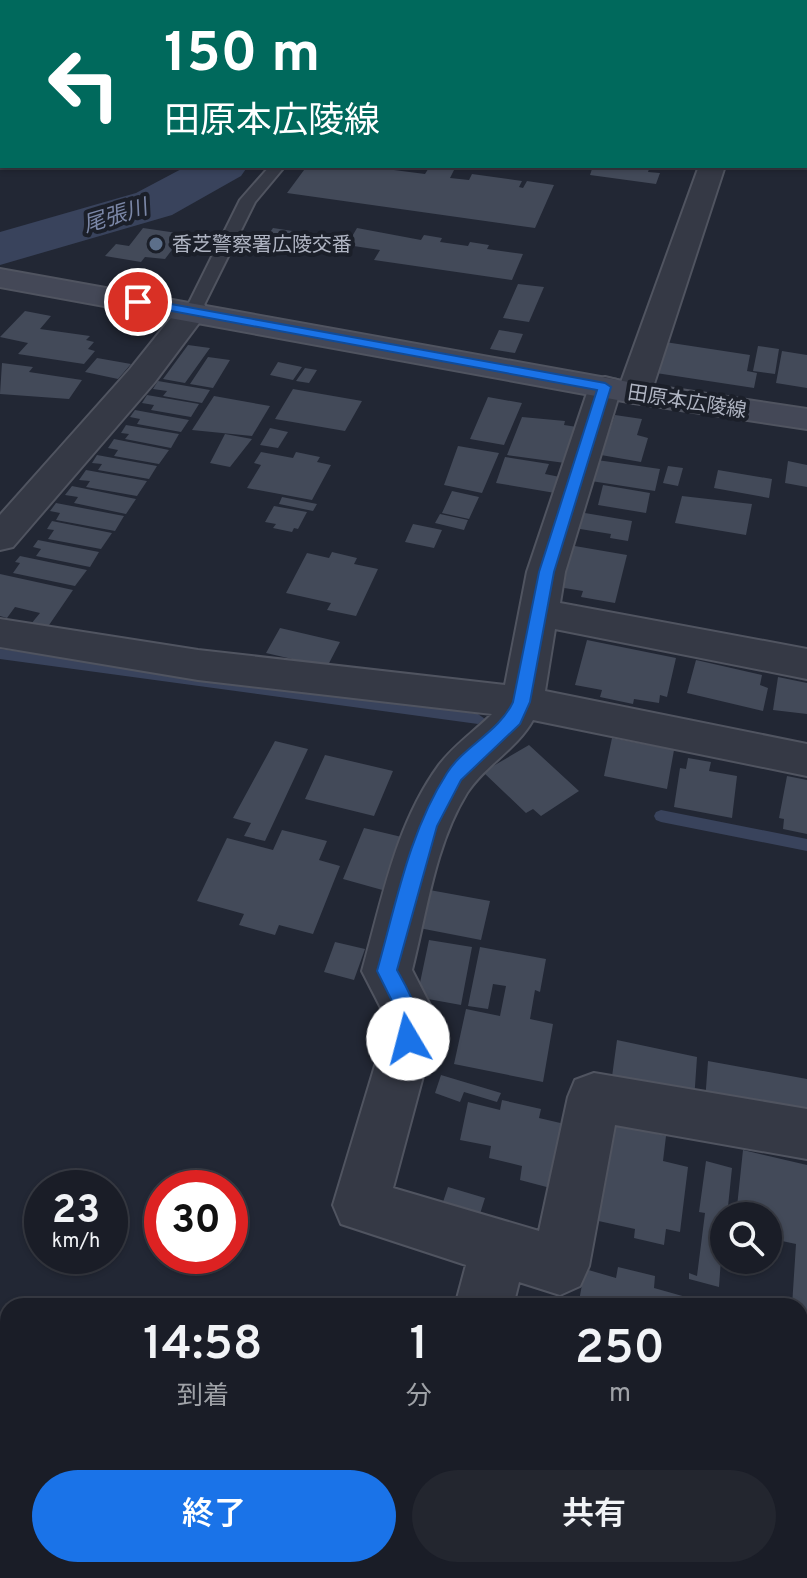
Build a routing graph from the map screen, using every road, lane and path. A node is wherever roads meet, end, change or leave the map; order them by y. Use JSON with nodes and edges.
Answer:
{"nodes":[{"id":1,"x":276,"y":168,"type":"edge"},
{"id":2,"x":711,"y":168,"type":"edge"},
{"id":3,"x":0,"y":278,"type":"edge"},
{"id":4,"x":193,"y":311,"type":"junction"},
{"id":5,"x":619,"y":390,"type":"junction"},
{"id":6,"x":807,"y":419,"type":"edge"},
{"id":7,"x":0,"y":538,"type":"edge"},
{"id":8,"x":537,"y":612,"type":"junction"},
{"id":9,"x":0,"y":633,"type":"edge"},
{"id":10,"x":807,"y":664,"type":"edge"},
{"id":11,"x":522,"y":702,"type":"junction"},
{"id":12,"x":807,"y":760,"type":"edge"},
{"id":13,"x":807,"y":1134,"type":"edge"},
{"id":14,"x":499,"y":1248,"type":"junction"},
{"id":15,"x":486,"y":1298,"type":"edge"}],
"edges":[{"from":1,"to":4,"type":"lane"},
{"from":2,"to":5,"type":"street"},
{"from":3,"to":4,"type":"main road","name":"田原本広陵線"},
{"from":4,"to":5,"type":"main road","name":"田原本広陵線"},
{"from":4,"to":7,"type":"street"},
{"from":5,"to":6,"type":"main road","name":"田原本広陵線"},
{"from":5,"to":8,"type":"street"},
{"from":8,"to":10,"type":"street"},
{"from":8,"to":11,"type":"street"},
{"from":9,"to":11,"type":"street"},
{"from":11,"to":12,"type":"street"},
{"from":11,"to":14,"type":"street"},
{"from":13,"to":14,"type":"street"},
{"from":14,"to":15,"type":"street"}]}
